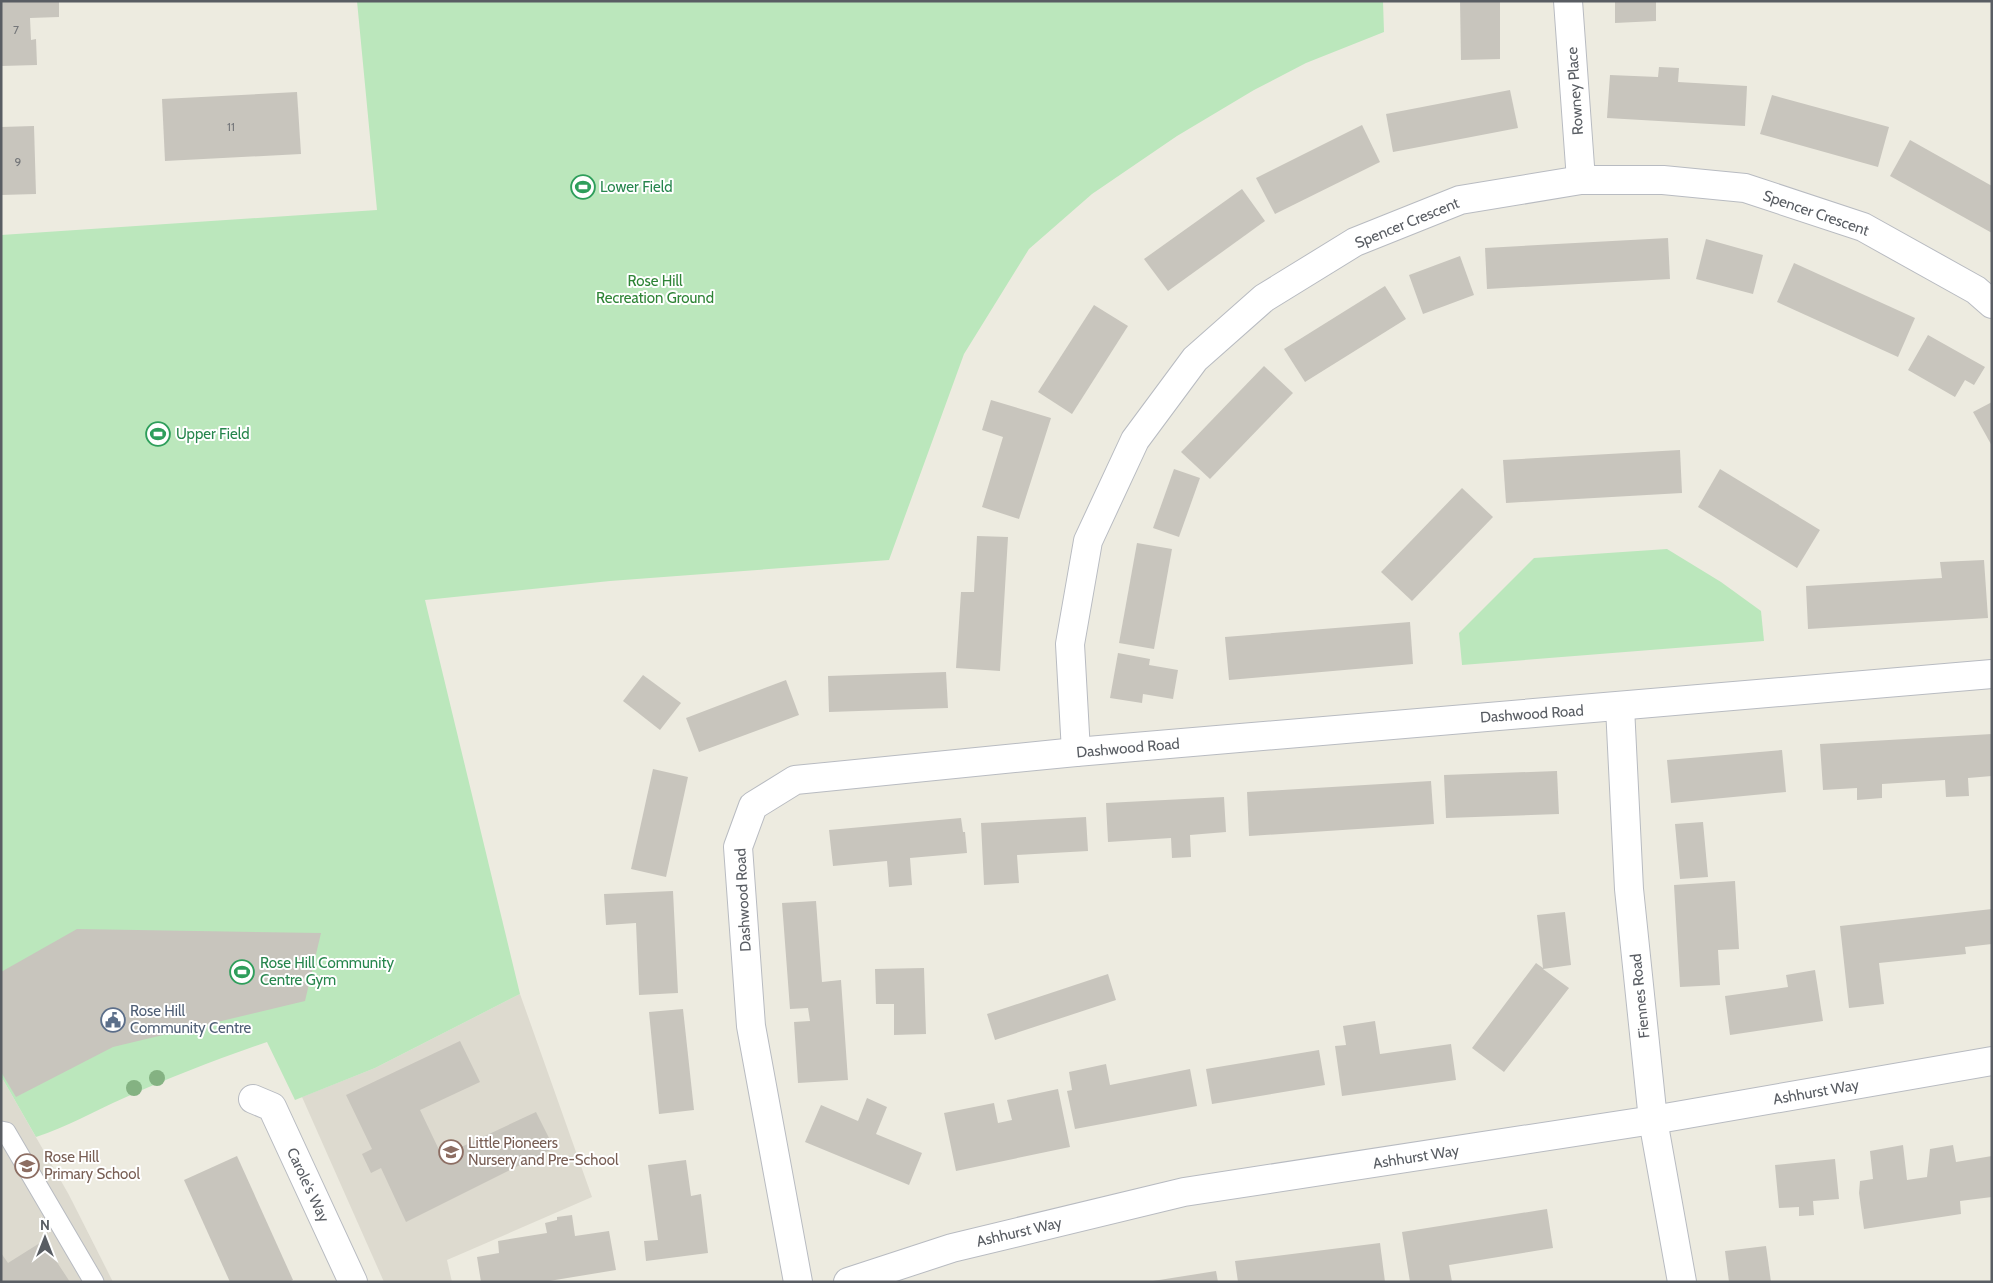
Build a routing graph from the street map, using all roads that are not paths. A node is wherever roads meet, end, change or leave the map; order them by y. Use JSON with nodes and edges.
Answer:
{"nodes":[{"id":1,"x":1568,"y":1,"type":"edge"},
{"id":2,"x":1581,"y":180,"type":"junction"},
{"id":3,"x":1992,"y":304,"type":"edge"},
{"id":4,"x":1992,"y":674,"type":"edge"},
{"id":5,"x":1620,"y":707,"type":"junction"},
{"id":6,"x":1076,"y":752,"type":"junction"},
{"id":7,"x":1992,"y":1061,"type":"edge"},
{"id":8,"x":253,"y":1099,"type":"dead end"},
{"id":9,"x":1653,"y":1120,"type":"junction"},
{"id":10,"x":1,"y":1131,"type":"edge"},
{"id":11,"x":94,"y":1282,"type":"edge"},
{"id":12,"x":353,"y":1282,"type":"edge"},
{"id":13,"x":798,"y":1282,"type":"edge"},
{"id":14,"x":848,"y":1282,"type":"edge"},
{"id":15,"x":1682,"y":1282,"type":"edge"}],
"edges":[{"from":1,"to":2,"type":"street","name":"Rowney Place"},
{"from":2,"to":3,"type":"street","name":"Spencer Crescent"},
{"from":2,"to":6,"type":"street","name":"Spencer Crescent"},
{"from":4,"to":5,"type":"street","name":"Dashwood Road"},
{"from":5,"to":6,"type":"street","name":"Dashwood Road"},
{"from":5,"to":9,"type":"street","name":"Fiennes Road"},
{"from":6,"to":13,"type":"street","name":"Dashwood Road"},
{"from":7,"to":9,"type":"street","name":"Ashhurst Way"},
{"from":8,"to":12,"type":"street","name":"Carole's Way"},
{"from":9,"to":14,"type":"street","name":"Ashhurst Way"},
{"from":9,"to":15,"type":"street","name":"Fiennes Road"},
{"from":10,"to":11,"type":"lane"}]}
